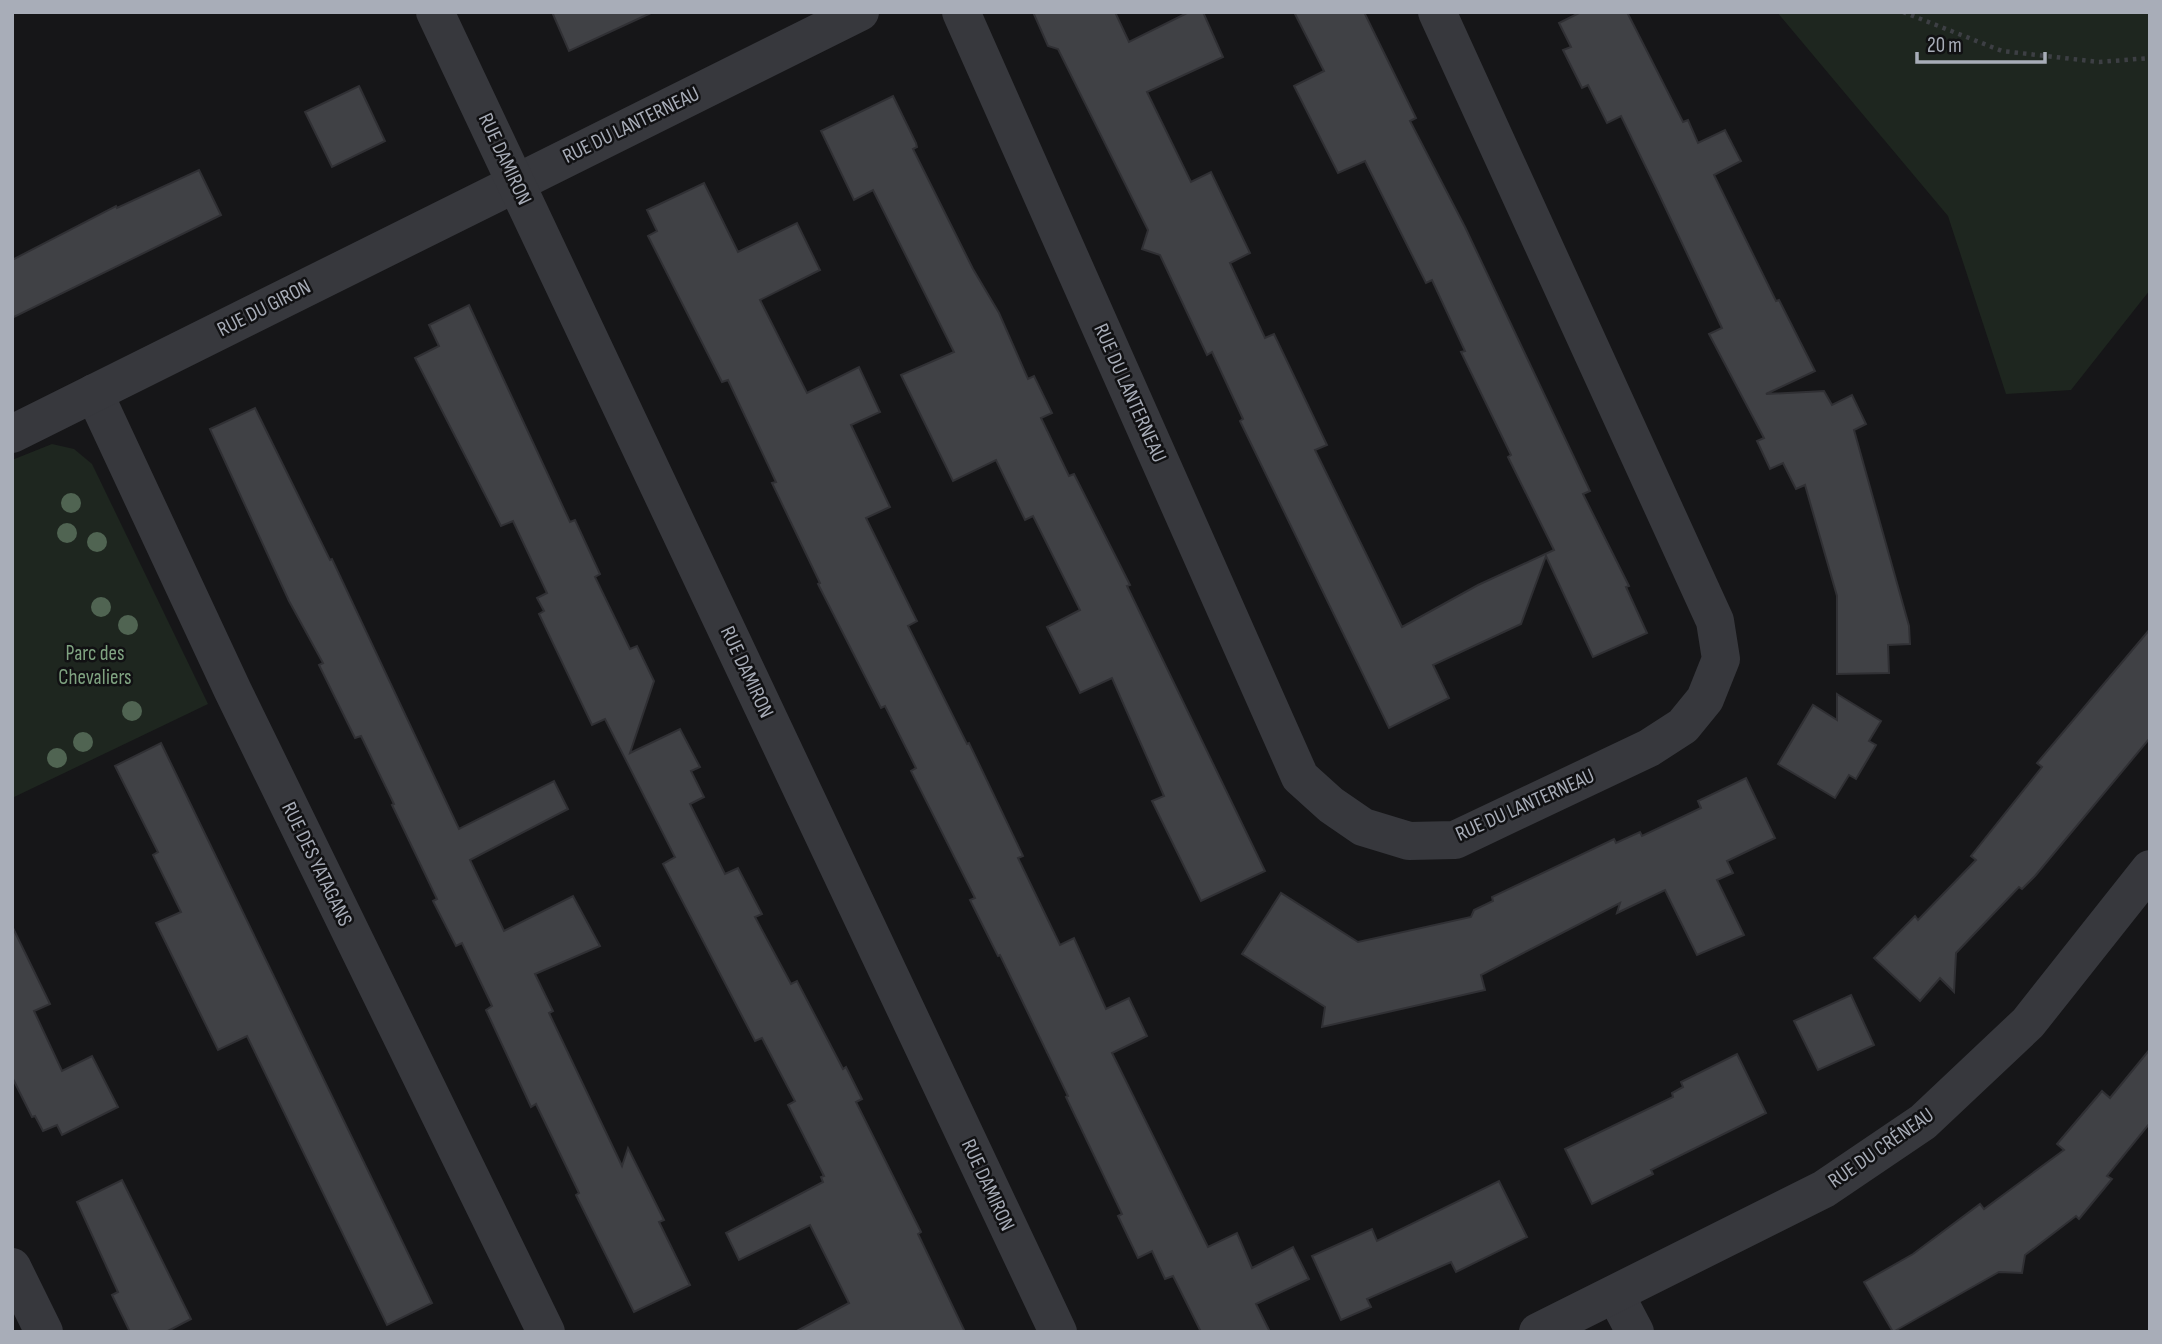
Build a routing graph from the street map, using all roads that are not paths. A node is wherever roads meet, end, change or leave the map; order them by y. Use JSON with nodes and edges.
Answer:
{"nodes":[{"id":1,"x":435,"y":12,"type":"edge"},
{"id":2,"x":860,"y":12,"type":"edge"},
{"id":3,"x":961,"y":12,"type":"edge"},
{"id":4,"x":1437,"y":12,"type":"edge"},
{"id":5,"x":516,"y":182,"type":"junction"},
{"id":6,"x":94,"y":393,"type":"junction"},
{"id":7,"x":12,"y":434,"type":"edge"},
{"id":8,"x":2150,"y":869,"type":"edge"},
{"id":9,"x":12,"y":1267,"type":"edge"},
{"id":10,"x":1615,"y":1294,"type":"junction"},
{"id":11,"x":44,"y":1332,"type":"edge"},
{"id":12,"x":545,"y":1332,"type":"edge"},
{"id":13,"x":1058,"y":1332,"type":"edge"},
{"id":14,"x":1538,"y":1332,"type":"edge"},
{"id":15,"x":1635,"y":1332,"type":"edge"}],
"edges":[{"from":1,"to":5,"type":"street","name":"RUE DAMIRON"},
{"from":2,"to":5,"type":"street","name":"RUE DU LANTERNEAU"},
{"from":3,"to":4,"type":"street","name":"RUE DU LANTERNEAU"},
{"from":5,"to":6,"type":"street","name":"RUE DU GIRON"},
{"from":5,"to":13,"type":"street","name":"RUE DAMIRON"},
{"from":6,"to":7,"type":"street","name":"RUE DU GIRON"},
{"from":6,"to":12,"type":"street","name":"RUE DES YATAGANS"},
{"from":8,"to":10,"type":"street","name":"RUE DU CRÉNEAU"},
{"from":9,"to":11,"type":"street"},
{"from":10,"to":14,"type":"street","name":"RUE DU CRÉNEAU"},
{"from":10,"to":15,"type":"street"}]}
